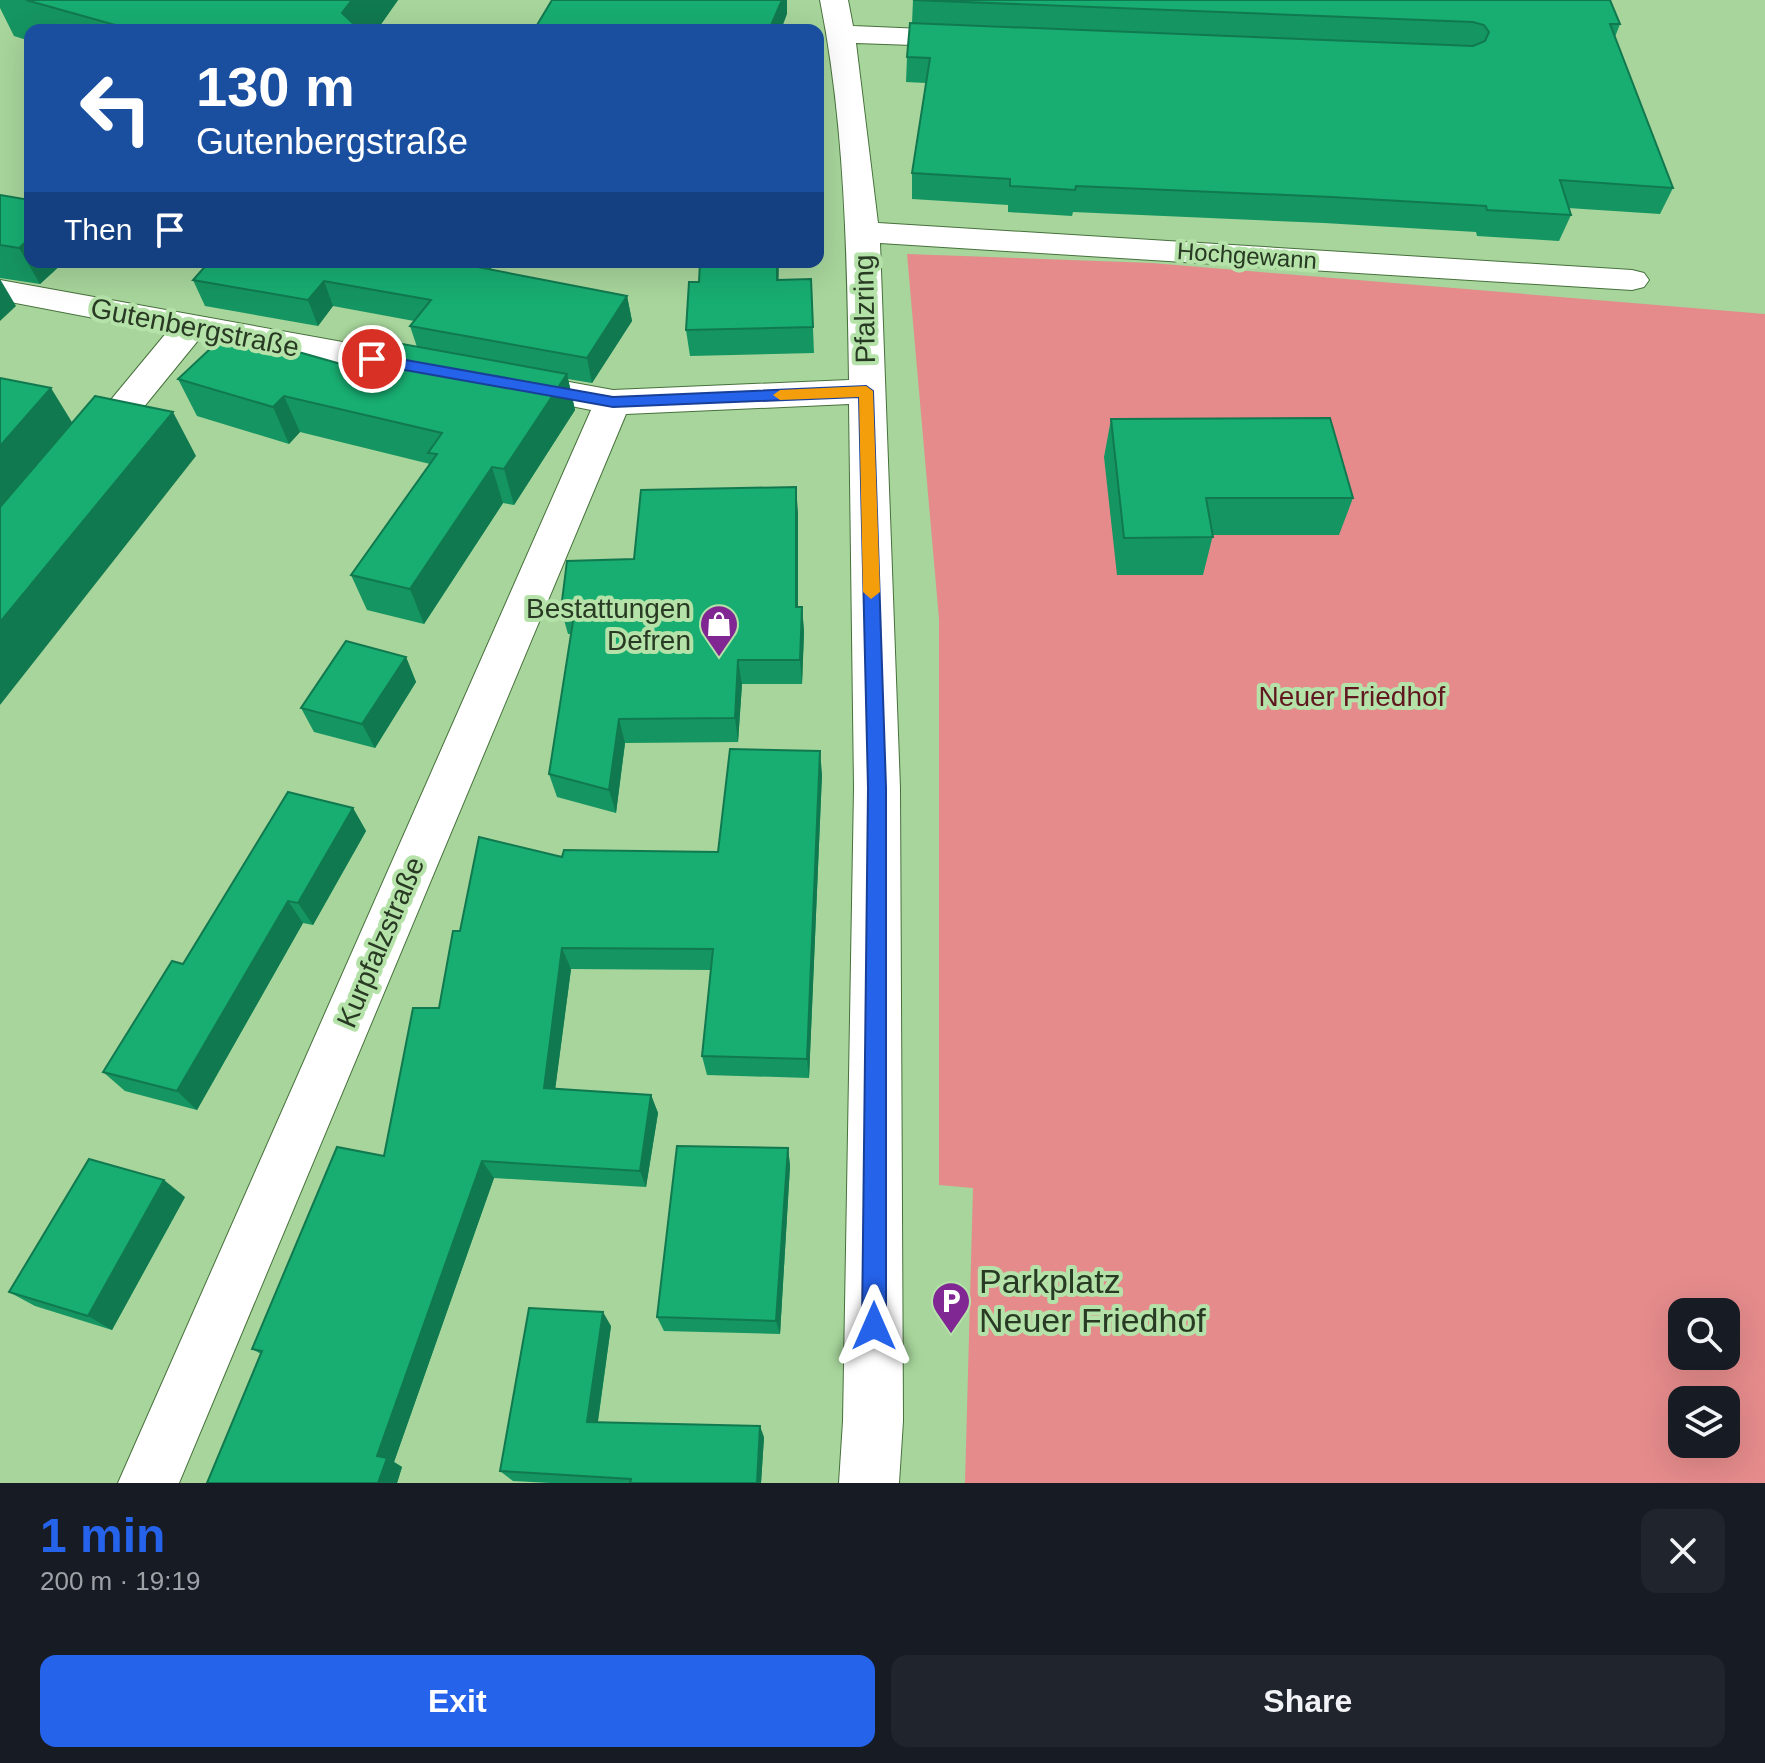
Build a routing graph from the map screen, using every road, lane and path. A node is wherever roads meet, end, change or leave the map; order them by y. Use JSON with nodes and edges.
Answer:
{"nodes":[{"id":1,"x":837,"y":17,"type":"edge"},
{"id":2,"x":997,"y":40,"type":"edge"},
{"id":3,"x":863,"y":232,"type":"junction"},
{"id":4,"x":1632,"y":280,"type":"dead end"},
{"id":5,"x":0,"y":290,"type":"edge"},
{"id":6,"x":190,"y":327,"type":"junction"},
{"id":7,"x":866,"y":391,"type":"junction"},
{"id":8,"x":613,"y":402,"type":"junction"},
{"id":9,"x":70,"y":472,"type":"edge"},
{"id":10,"x":148,"y":1483,"type":"edge"},
{"id":11,"x":869,"y":1483,"type":"edge"}],
"edges":[{"from":1,"to":2,"type":"street"},
{"from":1,"to":3,"type":"street","name":"Pfalzring"},
{"from":3,"to":4,"type":"street","name":"Hochgewann"},
{"from":3,"to":7,"type":"street","name":"Pfalzring"},
{"from":5,"to":6,"type":"street","name":"Gutenbergstraße"},
{"from":6,"to":8,"type":"street","name":"Gutenbergstraße"},
{"from":6,"to":9,"type":"street"},
{"from":7,"to":8,"type":"street","name":"Gutenbergstraße"},
{"from":7,"to":11,"type":"street","name":"Pfalzring"},
{"from":8,"to":10,"type":"street","name":"Kurpfalzstraße"}]}
